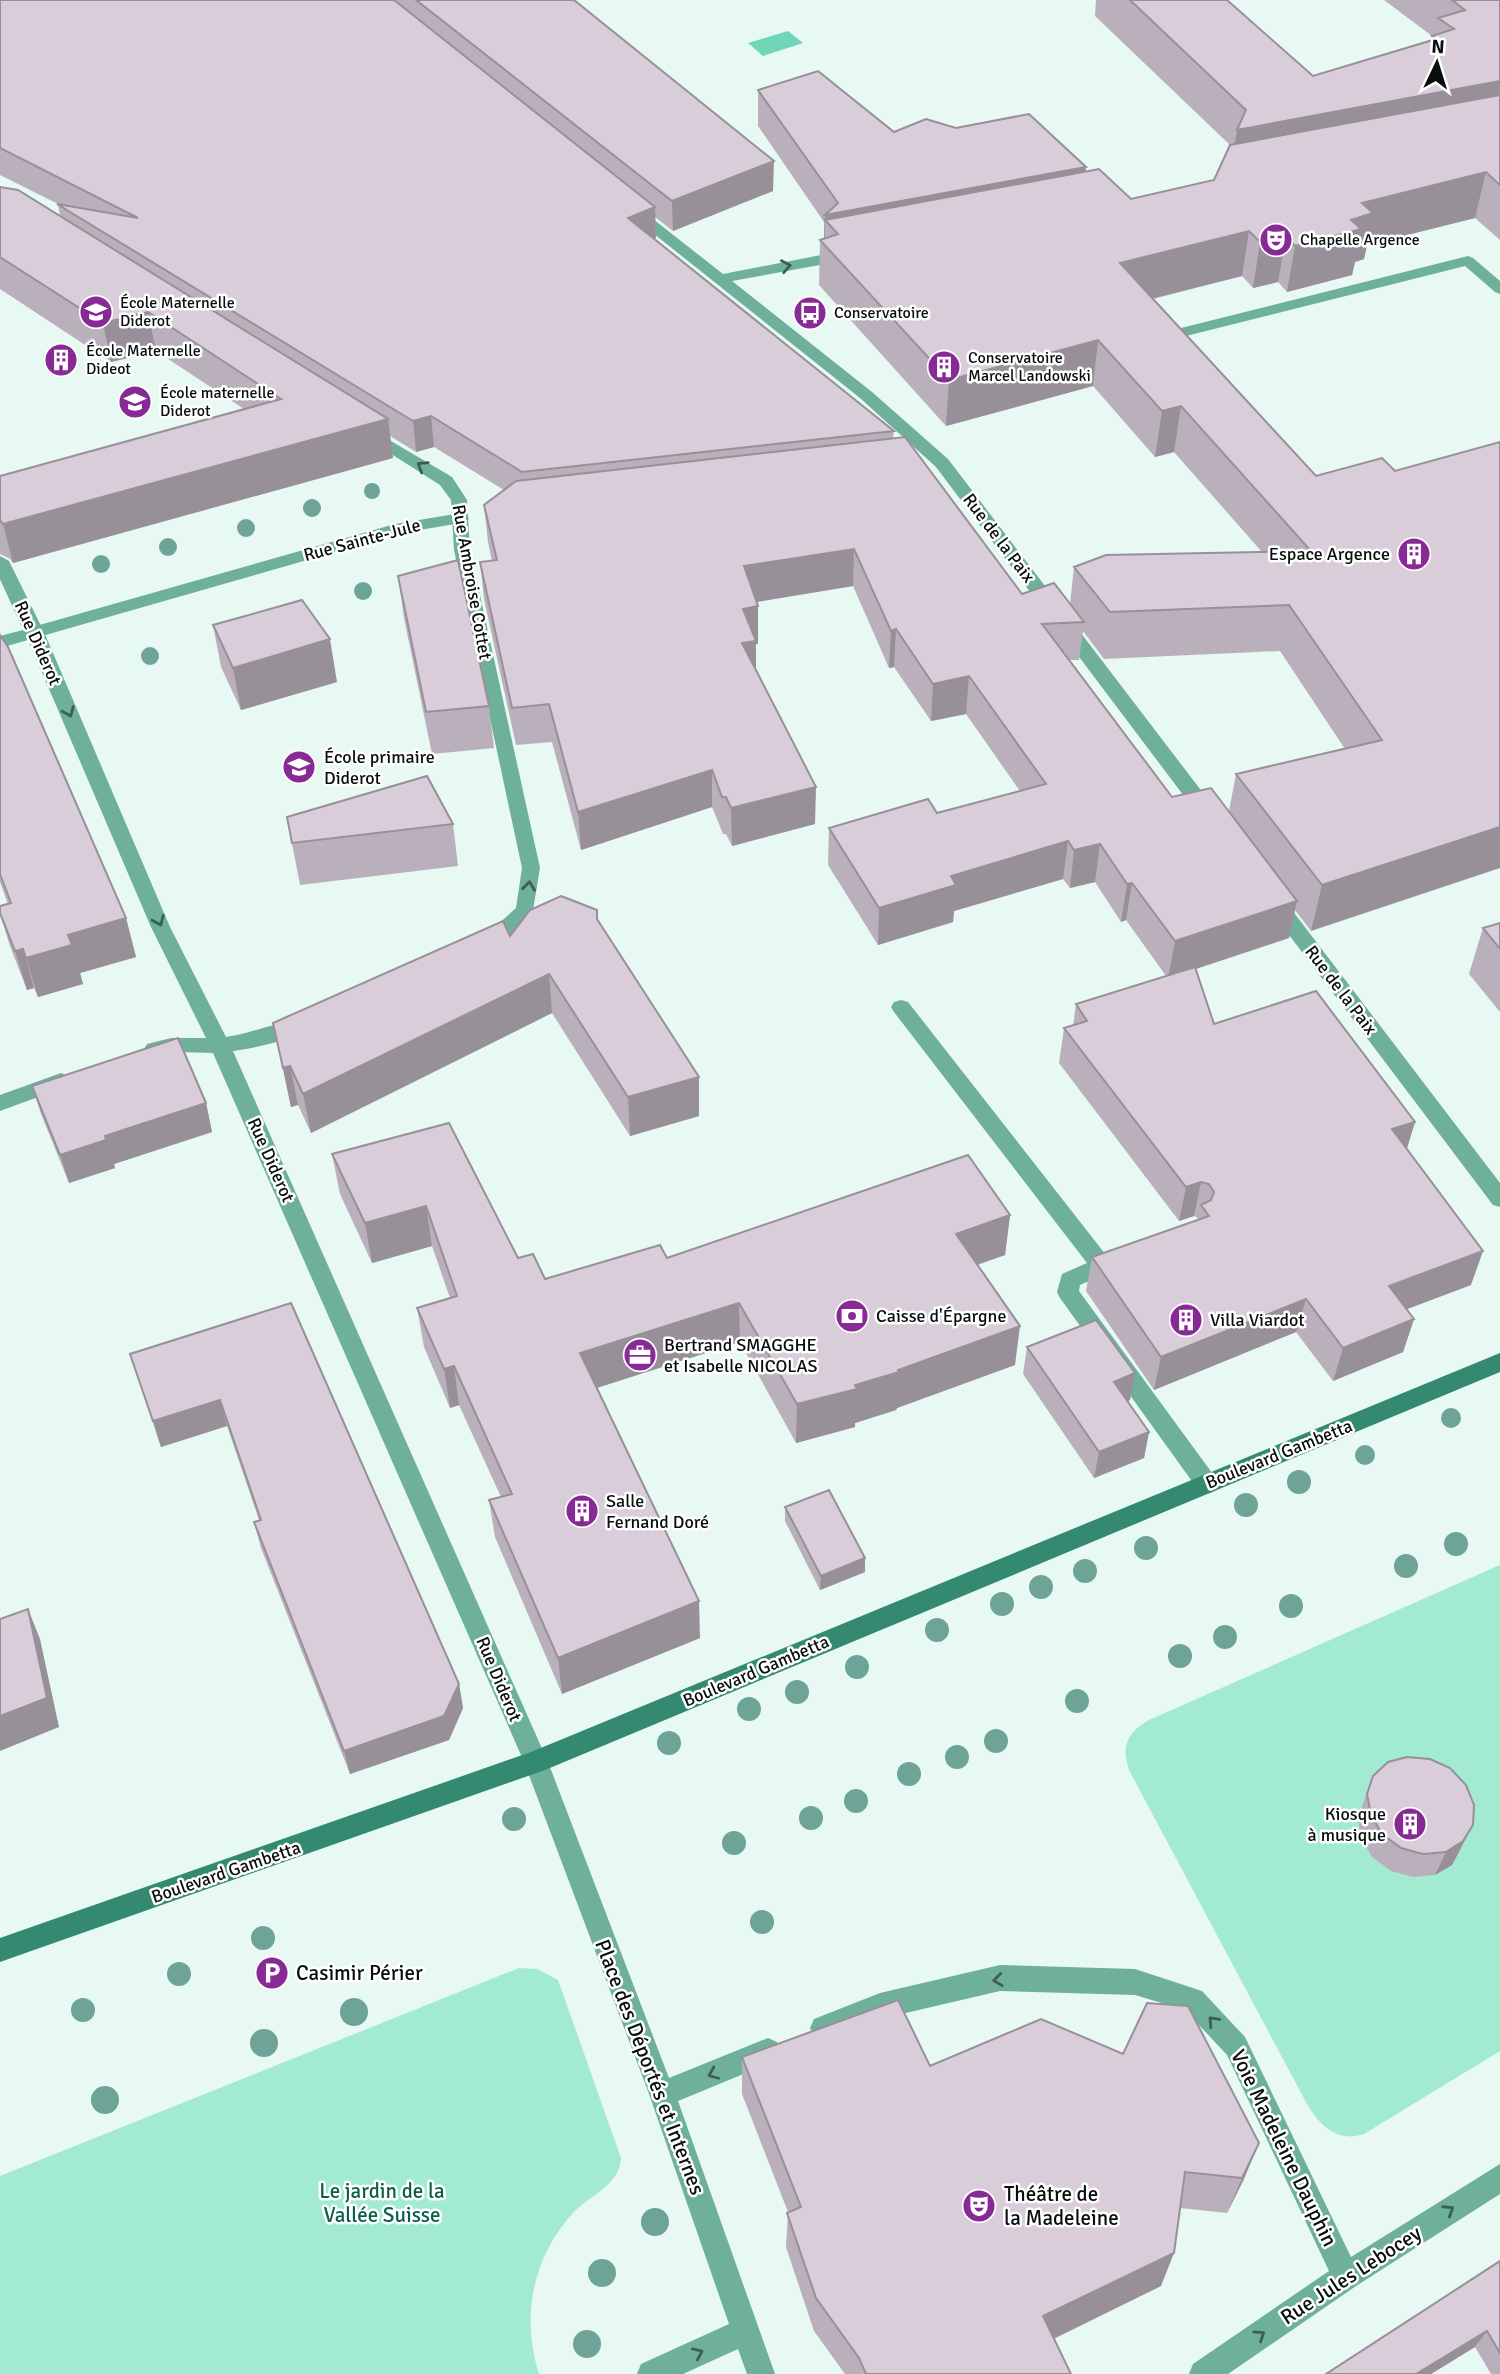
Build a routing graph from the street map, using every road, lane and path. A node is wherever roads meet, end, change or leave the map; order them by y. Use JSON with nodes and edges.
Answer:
{"nodes":[{"id":1,"x":626,"y":205,"type":"edge"},
{"id":2,"x":860,"y":252,"type":"edge"},
{"id":3,"x":719,"y":279,"type":"junction"},
{"id":4,"x":1500,"y":289,"type":"edge"},
{"id":5,"x":1182,"y":332,"type":"edge"},
{"id":6,"x":352,"y":422,"type":"edge"},
{"id":7,"x":942,"y":463,"type":"junction"},
{"id":8,"x":915,"y":466,"type":"edge"},
{"id":9,"x":467,"y":517,"type":"junction"},
{"id":10,"x":0,"y":561,"type":"edge"},
{"id":11,"x":35,"y":632,"type":"junction"},
{"id":12,"x":0,"y":642,"type":"edge"},
{"id":13,"x":1222,"y":832,"type":"edge"},
{"id":14,"x":1264,"y":887,"type":"edge"},
{"id":15,"x":464,"y":954,"type":"edge"},
{"id":16,"x":901,"y":1006,"type":"dead end"},
{"id":17,"x":312,"y":1019,"type":"edge"},
{"id":18,"x":220,"y":1045,"type":"junction"},
{"id":19,"x":132,"y":1056,"type":"edge"},
{"id":20,"x":79,"y":1075,"type":"edge"},
{"id":21,"x":0,"y":1102,"type":"edge"},
{"id":22,"x":1500,"y":1199,"type":"edge"},
{"id":23,"x":1136,"y":1251,"type":"edge"},
{"id":24,"x":1102,"y":1266,"type":"junction"},
{"id":25,"x":1500,"y":1362,"type":"edge"},
{"id":26,"x":1207,"y":1484,"type":"junction"},
{"id":27,"x":536,"y":1762,"type":"junction"},
{"id":28,"x":0,"y":1950,"type":"edge"},
{"id":29,"x":662,"y":2094,"type":"junction"},
{"id":30,"x":1500,"y":2178,"type":"edge"},
{"id":31,"x":1346,"y":2276,"type":"junction"},
{"id":32,"x":746,"y":2331,"type":"junction"},
{"id":33,"x":650,"y":2374,"type":"edge"},
{"id":34,"x":761,"y":2374,"type":"edge"},
{"id":35,"x":1203,"y":2374,"type":"edge"}],
"edges":[{"from":1,"to":3,"type":"street","name":"Rue de la Paix"},
{"from":3,"to":2,"type":"street","one_way":true},
{"from":3,"to":7,"type":"street","name":"Rue de la Paix"},
{"from":4,"to":5,"type":"street"},
{"from":9,"to":6,"type":"street","name":"Rue Ambroise Cottet","one_way":true},
{"from":7,"to":8,"type":"street"},
{"from":7,"to":13,"type":"street","name":"Rue de la Paix"},
{"from":9,"to":11,"type":"street","name":"Rue Sainte-Jule"},
{"from":15,"to":9,"type":"street","name":"Rue Ambroise Cottet","one_way":true},
{"from":10,"to":11,"type":"street","name":"Rue Diderot"},
{"from":11,"to":12,"type":"street","name":"Rue Sainte-Jule"},
{"from":11,"to":18,"type":"street","name":"Rue Diderot","one_way":true},
{"from":14,"to":22,"type":"street","name":"Rue de la Paix"},
{"from":16,"to":24,"type":"street"},
{"from":17,"to":18,"type":"street"},
{"from":18,"to":19,"type":"street"},
{"from":18,"to":27,"type":"street","name":"Rue Diderot"},
{"from":20,"to":21,"type":"street"},
{"from":23,"to":24,"type":"street"},
{"from":24,"to":26,"type":"street"},
{"from":25,"to":26,"type":"main road","name":"Boulevard Gambetta"},
{"from":26,"to":27,"type":"main road","name":"Boulevard Gambetta"},
{"from":27,"to":28,"type":"main road","name":"Boulevard Gambetta"},
{"from":27,"to":29,"type":"street","name":"Place des Déportés et Internes"},
{"from":31,"to":29,"type":"street","name":"Voie Madeleine Dauphin","one_way":true},
{"from":29,"to":32,"type":"street","name":"Place des Déportés et Internes"},
{"from":31,"to":30,"type":"street","name":"Rue Jules Lebocey","one_way":true},
{"from":35,"to":31,"type":"street","name":"Rue Jules Lebocey","one_way":true},
{"from":33,"to":32,"type":"street","one_way":true},
{"from":32,"to":34,"type":"street","name":"Place des Déportés et Internes"}]}
